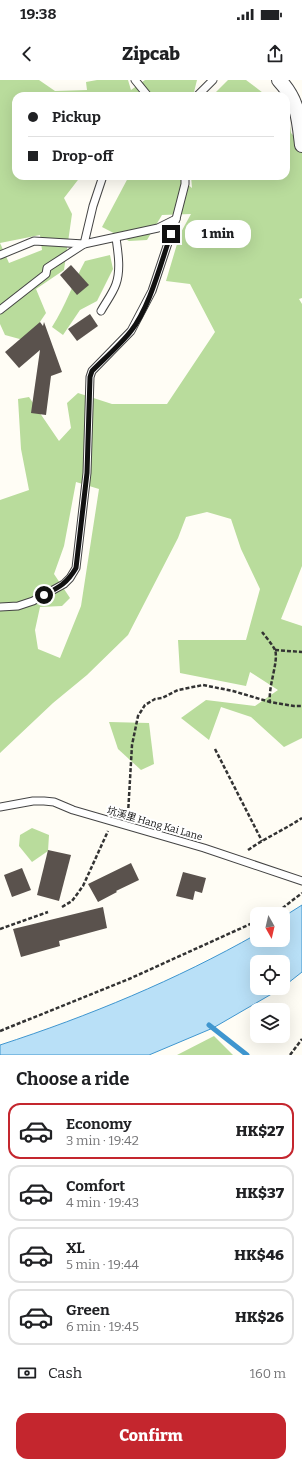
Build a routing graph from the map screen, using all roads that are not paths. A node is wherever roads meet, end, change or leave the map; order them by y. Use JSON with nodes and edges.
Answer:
{"nodes":[{"id":1,"x":134,"y":80,"type":"edge"},
{"id":2,"x":213,"y":80,"type":"edge"},
{"id":3,"x":279,"y":80,"type":"edge"},
{"id":4,"x":144,"y":92,"type":"edge"},
{"id":5,"x":201,"y":92,"type":"edge"},
{"id":6,"x":302,"y":145,"type":"edge"},
{"id":7,"x":102,"y":180,"type":"edge"},
{"id":8,"x":185,"y":180,"type":"edge"},
{"id":9,"x":176,"y":219,"type":"junction"},
{"id":10,"x":116,"y":238,"type":"junction"},
{"id":11,"x":84,"y":244,"type":"junction"},
{"id":12,"x":0,"y":255,"type":"edge"},
{"id":13,"x":0,"y":310,"type":"edge"},
{"id":14,"x":101,"y":311,"type":"dead end"},
{"id":15,"x":0,"y":607,"type":"edge"},
{"id":16,"x":0,"y":807,"type":"edge"},
{"id":17,"x":302,"y":881,"type":"edge"}],
"edges":[{"from":1,"to":4,"type":"lane"},
{"from":2,"to":5,"type":"lane"},
{"from":3,"to":6,"type":"street"},
{"from":7,"to":11,"type":"lane"},
{"from":8,"to":9,"type":"lane"},
{"from":9,"to":10,"type":"lane"},
{"from":9,"to":15,"type":"lane"},
{"from":10,"to":11,"type":"lane"},
{"from":10,"to":14,"type":"lane"},
{"from":11,"to":12,"type":"lane"},
{"from":11,"to":13,"type":"lane"},
{"from":16,"to":17,"type":"lane","name":"坑溪里 Hang Kai Lane"}]}
